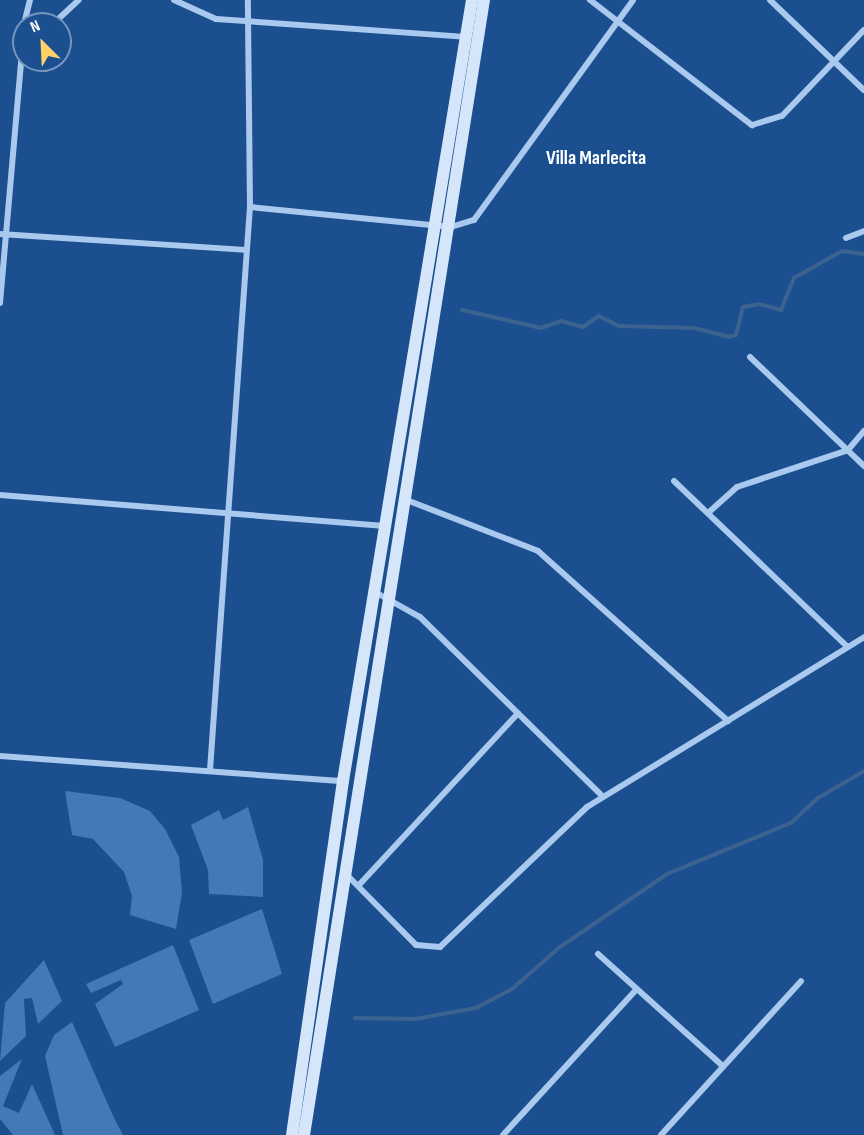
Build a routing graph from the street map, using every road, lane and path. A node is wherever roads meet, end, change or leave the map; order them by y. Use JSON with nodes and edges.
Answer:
{"nodes":[{"id":1,"x":79,"y":0,"type":"edge"},
{"id":2,"x":174,"y":0,"type":"edge"},
{"id":3,"x":248,"y":0,"type":"edge"},
{"id":4,"x":472,"y":0,"type":"edge"},
{"id":5,"x":484,"y":0,"type":"edge"},
{"id":6,"x":590,"y":0,"type":"edge"},
{"id":7,"x":633,"y":0,"type":"edge"},
{"id":8,"x":770,"y":0,"type":"edge"},
{"id":9,"x":66,"y":12,"type":"edge"},
{"id":10,"x":618,"y":21,"type":"junction"},
{"id":11,"x":248,"y":22,"type":"junction"},
{"id":12,"x":864,"y":30,"type":"edge"},
{"id":13,"x":466,"y":37,"type":"junction"},
{"id":14,"x":834,"y":61,"type":"junction"},
{"id":15,"x":21,"y":72,"type":"edge"},
{"id":16,"x":864,"y":90,"type":"edge"},
{"id":17,"x":250,"y":207,"type":"junction"},
{"id":18,"x":444,"y":227,"type":"junction"},
{"id":19,"x":7,"y":230,"type":"junction"},
{"id":20,"x":864,"y":231,"type":"edge"},
{"id":21,"x":0,"y":234,"type":"edge"},
{"id":22,"x":846,"y":237,"type":"dead end"},
{"id":23,"x":245,"y":250,"type":"junction"},
{"id":24,"x":0,"y":303,"type":"edge"},
{"id":25,"x":750,"y":357,"type":"dead end"},
{"id":26,"x":864,"y":430,"type":"edge"},
{"id":27,"x":848,"y":450,"type":"junction"},
{"id":28,"x":864,"y":466,"type":"edge"},
{"id":29,"x":674,"y":481,"type":"dead end"},
{"id":30,"x":0,"y":495,"type":"edge"},
{"id":31,"x":403,"y":499,"type":"junction"},
{"id":32,"x":227,"y":512,"type":"junction"},
{"id":33,"x":708,"y":513,"type":"junction"},
{"id":34,"x":386,"y":526,"type":"junction"},
{"id":35,"x":375,"y":592,"type":"junction"},
{"id":36,"x":387,"y":599,"type":"junction"},
{"id":37,"x":864,"y":637,"type":"edge"},
{"id":38,"x":848,"y":646,"type":"junction"},
{"id":39,"x":518,"y":713,"type":"junction"},
{"id":40,"x":728,"y":721,"type":"junction"},
{"id":41,"x":0,"y":756,"type":"edge"},
{"id":42,"x":210,"y":770,"type":"junction"},
{"id":43,"x":343,"y":781,"type":"junction"},
{"id":44,"x":602,"y":796,"type":"junction"},
{"id":45,"x":343,"y":871,"type":"junction"},
{"id":46,"x":359,"y":885,"type":"junction"},
{"id":47,"x":598,"y":954,"type":"dead end"},
{"id":48,"x":801,"y":981,"type":"dead end"},
{"id":49,"x":634,"y":992,"type":"junction"},
{"id":50,"x":723,"y":1066,"type":"junction"},
{"id":51,"x":301,"y":1134,"type":"edge"},
{"id":52,"x":503,"y":1135,"type":"edge"},
{"id":53,"x":661,"y":1135,"type":"edge"}],
"edges":[{"from":1,"to":9,"type":"street"},
{"from":2,"to":11,"type":"street"},
{"from":3,"to":11,"type":"street"},
{"from":4,"to":13,"type":"street"},
{"from":5,"to":18,"type":"street"},
{"from":6,"to":10,"type":"street"},
{"from":7,"to":10,"type":"street"},
{"from":8,"to":14,"type":"street"},
{"from":10,"to":14,"type":"street"},
{"from":10,"to":18,"type":"street"},
{"from":11,"to":13,"type":"street"},
{"from":11,"to":17,"type":"street"},
{"from":12,"to":14,"type":"street"},
{"from":13,"to":18,"type":"street"},
{"from":14,"to":16,"type":"street"},
{"from":15,"to":19,"type":"street"},
{"from":17,"to":18,"type":"street"},
{"from":17,"to":23,"type":"street"},
{"from":18,"to":31,"type":"street"},
{"from":18,"to":34,"type":"street"},
{"from":19,"to":21,"type":"street"},
{"from":19,"to":23,"type":"street"},
{"from":19,"to":24,"type":"street"},
{"from":20,"to":22,"type":"street"},
{"from":23,"to":32,"type":"street"},
{"from":25,"to":27,"type":"street"},
{"from":26,"to":27,"type":"street"},
{"from":27,"to":28,"type":"street"},
{"from":27,"to":33,"type":"street"},
{"from":29,"to":33,"type":"street"},
{"from":30,"to":32,"type":"street"},
{"from":31,"to":36,"type":"street"},
{"from":31,"to":40,"type":"street"},
{"from":32,"to":34,"type":"street"},
{"from":32,"to":42,"type":"street"},
{"from":33,"to":38,"type":"street"},
{"from":34,"to":35,"type":"street"},
{"from":35,"to":36,"type":"street"},
{"from":35,"to":43,"type":"street"},
{"from":36,"to":39,"type":"street"},
{"from":36,"to":45,"type":"street"},
{"from":37,"to":38,"type":"street"},
{"from":38,"to":40,"type":"street"},
{"from":39,"to":44,"type":"street"},
{"from":39,"to":46,"type":"street"},
{"from":40,"to":44,"type":"street"},
{"from":41,"to":42,"type":"street"},
{"from":42,"to":43,"type":"street"},
{"from":43,"to":51,"type":"street"},
{"from":44,"to":46,"type":"street"},
{"from":45,"to":46,"type":"street"},
{"from":45,"to":51,"type":"street"},
{"from":47,"to":49,"type":"street"},
{"from":48,"to":50,"type":"street"},
{"from":49,"to":50,"type":"street"},
{"from":49,"to":52,"type":"street"},
{"from":50,"to":53,"type":"street"}]}
